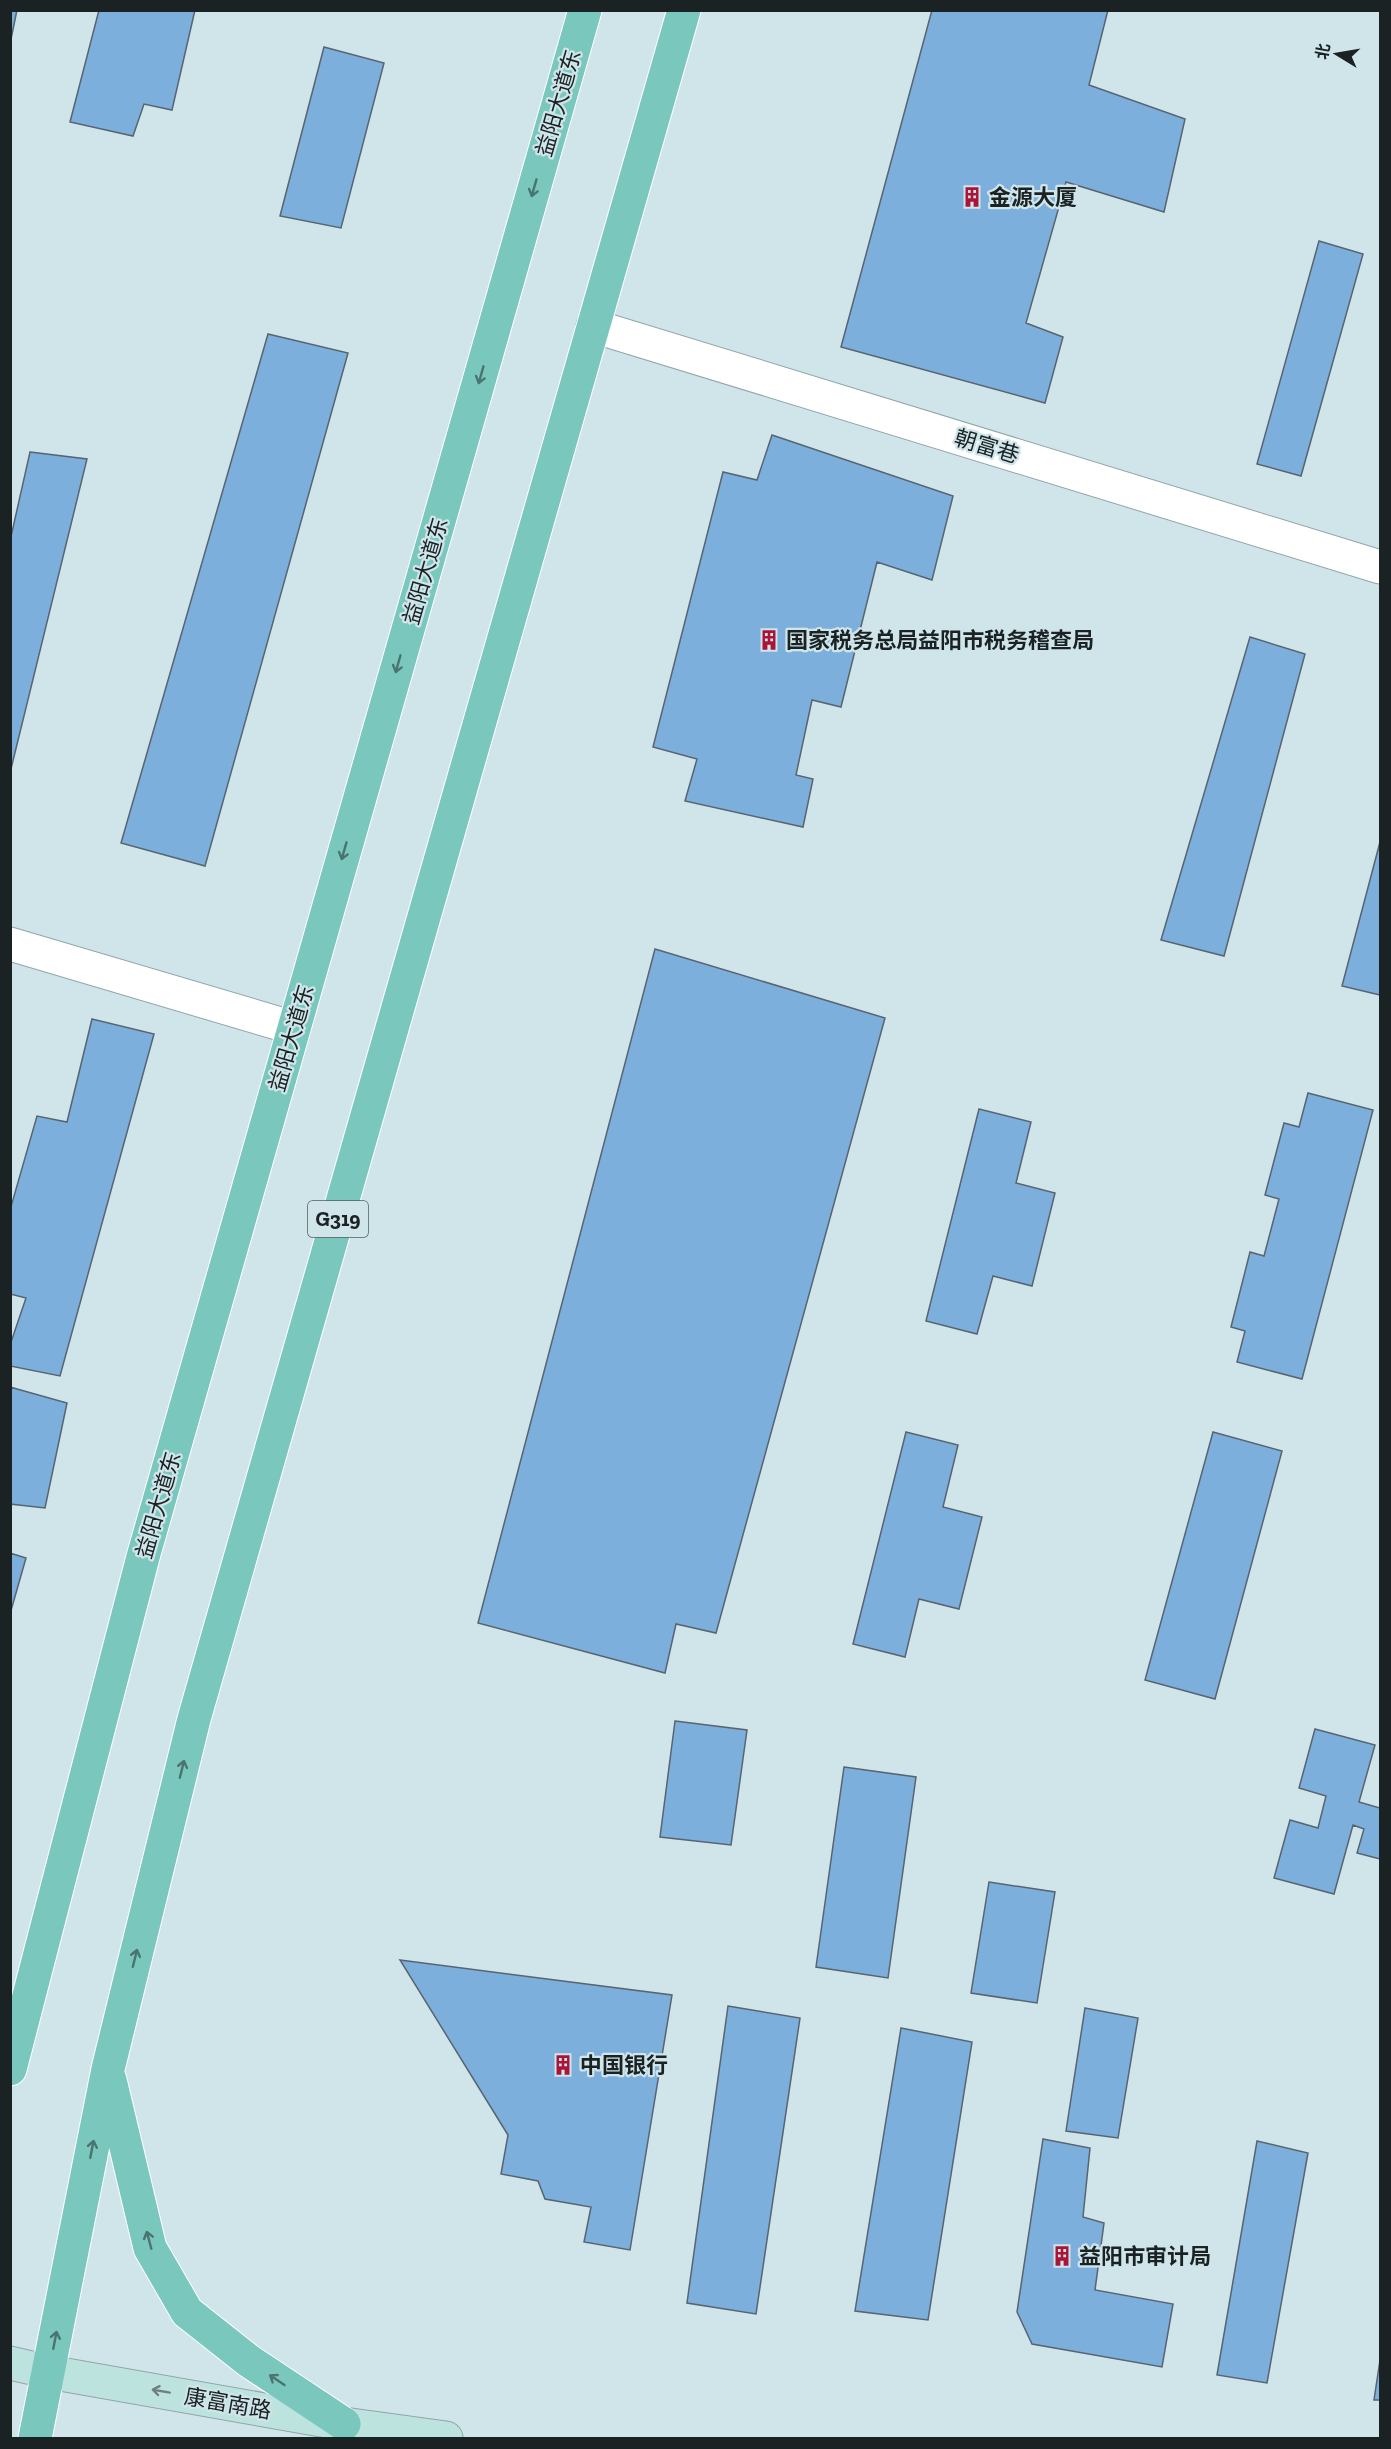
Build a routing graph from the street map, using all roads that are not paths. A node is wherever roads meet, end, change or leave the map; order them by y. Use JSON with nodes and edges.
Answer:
{"nodes":[{"id":1,"x":585,"y":10,"type":"edge"},
{"id":2,"x":684,"y":10,"type":"edge"},
{"id":3,"x":593,"y":326,"type":"junction"},
{"id":4,"x":1380,"y":567,"type":"edge"},
{"id":5,"x":10,"y":944,"type":"edge"},
{"id":6,"x":294,"y":1028,"type":"junction"},
{"id":7,"x":16,"y":2035,"type":"edge"},
{"id":8,"x":10,"y":2069,"type":"edge"},
{"id":9,"x":108,"y":2069,"type":"junction"},
{"id":10,"x":10,"y":2363,"type":"edge"},
{"id":11,"x":49,"y":2372,"type":"junction"},
{"id":12,"x":344,"y":2424,"type":"junction"},
{"id":13,"x":35,"y":2439,"type":"edge"},
{"id":14,"x":446,"y":2439,"type":"edge"}],
"edges":[{"from":1,"to":6,"type":"main road","name":"益阳大道东","one_way":true},
{"from":2,"to":3,"type":"main road","number":"G319"},
{"from":3,"to":4,"type":"street","name":"朝富巷"},
{"from":9,"to":3,"type":"main road","number":"G319","one_way":true},
{"from":5,"to":6,"type":"street"},
{"from":6,"to":7,"type":"main road","name":"益阳大道东"},
{"from":7,"to":8,"type":"main road","name":"益阳大道东"},
{"from":11,"to":9,"type":"main road","number":"G319","one_way":true},
{"from":12,"to":9,"type":"main road","one_way":true},
{"from":10,"to":11,"type":"main road","name":"康富南路"},
{"from":12,"to":11,"type":"main road","name":"康富南路","one_way":true},
{"from":11,"to":13,"type":"main road","number":"G319"},
{"from":12,"to":14,"type":"main road","name":"康富南路"}]}
